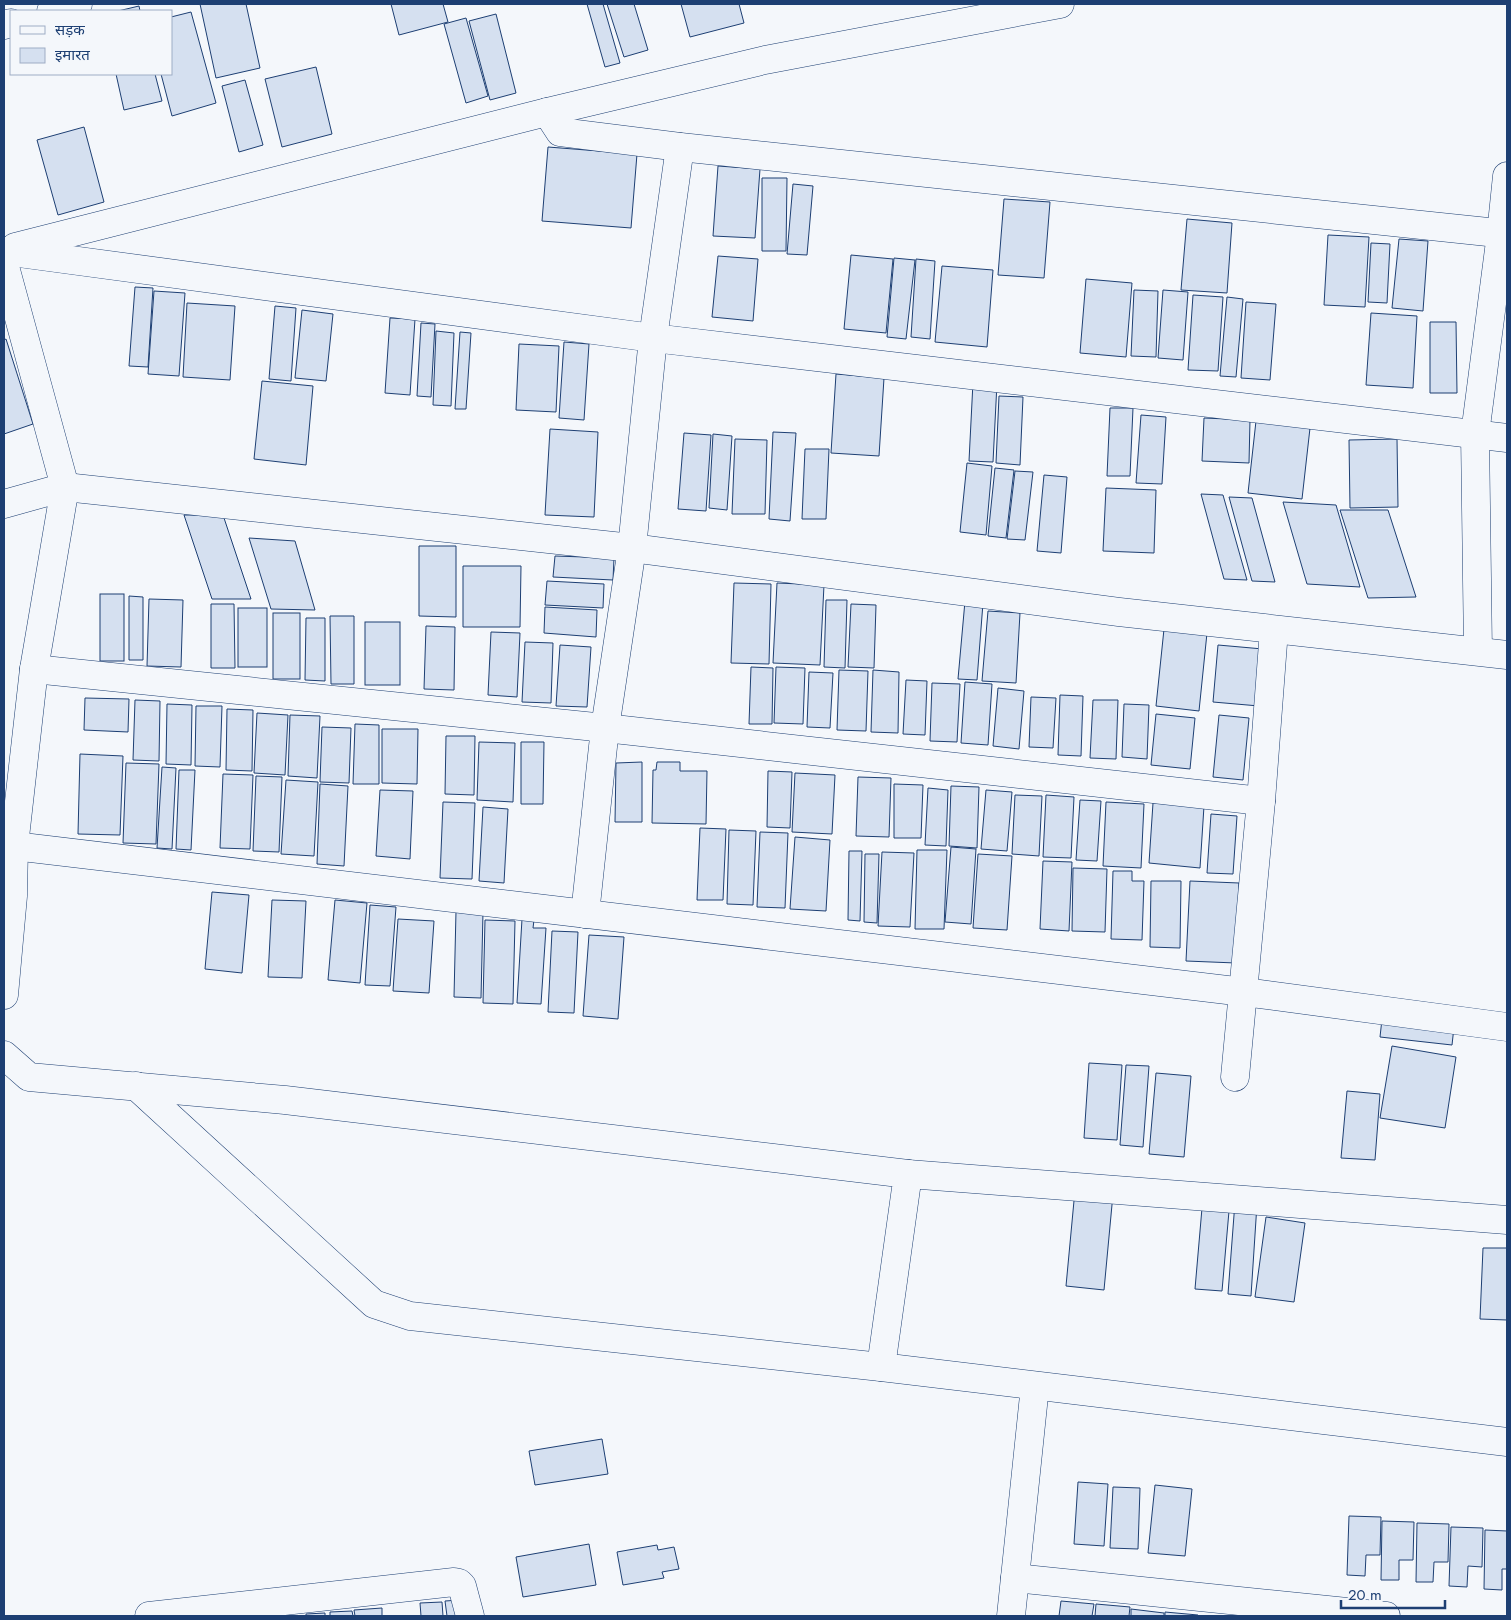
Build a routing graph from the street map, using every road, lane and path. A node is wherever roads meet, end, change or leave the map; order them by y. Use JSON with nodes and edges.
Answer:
{"nodes":[{"id":1,"x":78,"y":4,"type":"edge"},
{"id":2,"x":1060,"y":4,"type":"edge"},
{"id":3,"x":56,"y":10,"type":"edge"},
{"id":4,"x":547,"y":112,"type":"junction"},
{"id":5,"x":680,"y":147,"type":"junction"},
{"id":6,"x":1507,"y":176,"type":"edge"},
{"id":7,"x":1504,"y":234,"type":"edge"},
{"id":8,"x":4,"y":251,"type":"edge"},
{"id":9,"x":4,"y":263,"type":"edge"},
{"id":10,"x":653,"y":338,"type":"junction"},
{"id":11,"x":1475,"y":434,"type":"junction"},
{"id":12,"x":1507,"y":438,"type":"edge"},
{"id":13,"x":65,"y":487,"type":"junction"},
{"id":14,"x":4,"y":504,"type":"edge"},
{"id":15,"x":632,"y":548,"type":"junction"},
{"id":16,"x":1274,"y":630,"type":"junction"},
{"id":17,"x":1478,"y":651,"type":"junction"},
{"id":18,"x":1507,"y":655,"type":"edge"},
{"id":19,"x":34,"y":669,"type":"junction"},
{"id":20,"x":605,"y":728,"type":"junction"},
{"id":21,"x":1261,"y":801,"type":"junction"},
{"id":22,"x":14,"y":846,"type":"junction"},
{"id":23,"x":9,"y":893,"type":"edge"},
{"id":24,"x":585,"y":914,"type":"junction"},
{"id":25,"x":1244,"y":992,"type":"junction"},
{"id":26,"x":4,"y":995,"type":"edge"},
{"id":27,"x":1507,"y":1027,"type":"edge"},
{"id":28,"x":4,"y":1055,"type":"edge"},
{"id":29,"x":1235,"y":1077,"type":"dead end"},
{"id":30,"x":136,"y":1086,"type":"junction"},
{"id":31,"x":908,"y":1174,"type":"junction"},
{"id":32,"x":1506,"y":1213,"type":"edge"},
{"id":33,"x":881,"y":1367,"type":"junction"},
{"id":34,"x":1035,"y":1386,"type":"junction"},
{"id":35,"x":1507,"y":1442,"type":"edge"},
{"id":36,"x":1015,"y":1578,"type":"junction"},
{"id":37,"x":149,"y":1616,"type":"edge"},
{"id":38,"x":470,"y":1616,"type":"edge"},
{"id":39,"x":1011,"y":1616,"type":"edge"},
{"id":40,"x":1386,"y":1616,"type":"edge"}],
"edges":[{"from":1,"to":3,"type":"street"},
{"from":2,"to":4,"type":"street"},
{"from":4,"to":5,"type":"street"},
{"from":4,"to":8,"type":"street"},
{"from":5,"to":7,"type":"street"},
{"from":5,"to":10,"type":"street"},
{"from":6,"to":7,"type":"street"},
{"from":7,"to":11,"type":"street"},
{"from":8,"to":10,"type":"street"},
{"from":9,"to":13,"type":"street"},
{"from":10,"to":11,"type":"street"},
{"from":10,"to":15,"type":"street"},
{"from":11,"to":12,"type":"street"},
{"from":11,"to":17,"type":"street"},
{"from":13,"to":14,"type":"street"},
{"from":13,"to":15,"type":"street"},
{"from":13,"to":19,"type":"street"},
{"from":15,"to":16,"type":"street"},
{"from":15,"to":20,"type":"street"},
{"from":16,"to":17,"type":"street"},
{"from":16,"to":21,"type":"street"},
{"from":17,"to":18,"type":"street"},
{"from":19,"to":20,"type":"street"},
{"from":19,"to":22,"type":"street"},
{"from":20,"to":21,"type":"street"},
{"from":20,"to":24,"type":"street"},
{"from":21,"to":25,"type":"street"},
{"from":22,"to":23,"type":"street"},
{"from":22,"to":24,"type":"street"},
{"from":23,"to":26,"type":"street"},
{"from":24,"to":25,"type":"street"},
{"from":25,"to":27,"type":"street"},
{"from":25,"to":29,"type":"street"},
{"from":28,"to":30,"type":"street"},
{"from":30,"to":31,"type":"street"},
{"from":30,"to":33,"type":"street"},
{"from":31,"to":32,"type":"street"},
{"from":31,"to":33,"type":"street"},
{"from":33,"to":34,"type":"street"},
{"from":34,"to":35,"type":"street"},
{"from":34,"to":36,"type":"street"},
{"from":36,"to":39,"type":"street"},
{"from":36,"to":40,"type":"street"},
{"from":37,"to":38,"type":"street"}]}
